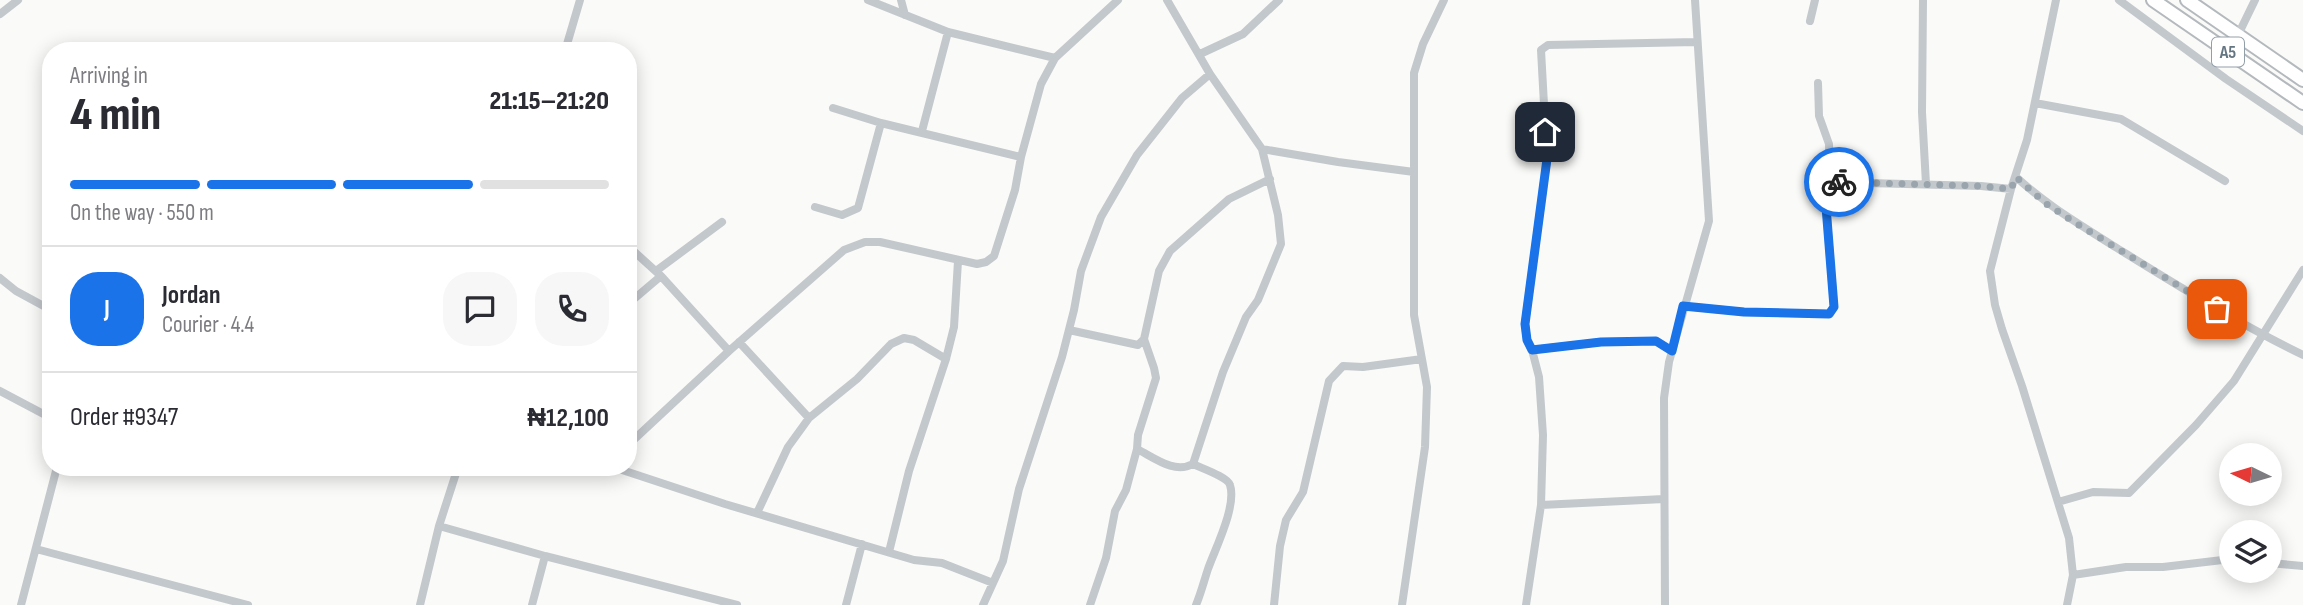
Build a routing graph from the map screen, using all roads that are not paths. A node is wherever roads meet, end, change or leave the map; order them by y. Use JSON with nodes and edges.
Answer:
{"nodes":[{"id":1,"x":18,"y":0,"type":"edge"},
{"id":2,"x":580,"y":0,"type":"edge"},
{"id":3,"x":868,"y":0,"type":"edge"},
{"id":4,"x":901,"y":0,"type":"edge"},
{"id":5,"x":1118,"y":0,"type":"edge"},
{"id":6,"x":1167,"y":0,"type":"edge"},
{"id":7,"x":1279,"y":0,"type":"edge"},
{"id":8,"x":1444,"y":0,"type":"edge"},
{"id":9,"x":1695,"y":0,"type":"edge"},
{"id":10,"x":1815,"y":0,"type":"edge"},
{"id":11,"x":1923,"y":0,"type":"edge"},
{"id":12,"x":2056,"y":0,"type":"edge"},
{"id":13,"x":2119,"y":0,"type":"edge"},
{"id":14,"x":2153,"y":0,"type":"edge"},
{"id":15,"x":2187,"y":0,"type":"edge"},
{"id":16,"x":2255,"y":0,"type":"edge"},
{"id":17,"x":0,"y":13,"type":"edge"},
{"id":18,"x":905,"y":15,"type":"junction"},
{"id":19,"x":1810,"y":21,"type":"dead end"},
{"id":20,"x":948,"y":32,"type":"junction"},
{"id":21,"x":2238,"y":35,"type":"junction"},
{"id":22,"x":568,"y":42,"type":"edge"},
{"id":23,"x":1696,"y":42,"type":"junction"},
{"id":24,"x":1200,"y":54,"type":"junction"},
{"id":25,"x":1055,"y":58,"type":"junction"},
{"id":26,"x":1210,"y":74,"type":"junction"},
{"id":27,"x":2303,"y":80,"type":"edge"},
{"id":28,"x":1818,"y":83,"type":"dead end"},
{"id":29,"x":2035,"y":103,"type":"junction"},
{"id":30,"x":2303,"y":103,"type":"edge"},
{"id":31,"x":834,"y":108,"type":"dead end"},
{"id":32,"x":881,"y":123,"type":"junction"},
{"id":33,"x":922,"y":131,"type":"junction"},
{"id":34,"x":2303,"y":131,"type":"edge"},
{"id":35,"x":1262,"y":149,"type":"junction"},
{"id":36,"x":1021,"y":156,"type":"junction"},
{"id":37,"x":1414,"y":172,"type":"junction"},
{"id":38,"x":2016,"y":177,"type":"junction"},
{"id":39,"x":1270,"y":179,"type":"junction"},
{"id":40,"x":2225,"y":181,"type":"dead end"},
{"id":41,"x":1830,"y":182,"type":"junction"},
{"id":42,"x":1926,"y":184,"type":"junction"},
{"id":43,"x":2011,"y":189,"type":"junction"},
{"id":44,"x":815,"y":207,"type":"dead end"},
{"id":45,"x":722,"y":222,"type":"dead end"},
{"id":46,"x":637,"y":254,"type":"edge"},
{"id":47,"x":958,"y":261,"type":"junction"},
{"id":48,"x":2303,"y":270,"type":"edge"},
{"id":49,"x":658,"y":273,"type":"junction"},
{"id":50,"x":0,"y":278,"type":"edge"},
{"id":51,"x":637,"y":295,"type":"edge"},
{"id":52,"x":42,"y":305,"type":"edge"},
{"id":53,"x":1683,"y":306,"type":"junction"},
{"id":54,"x":1069,"y":330,"type":"junction"},
{"id":55,"x":2262,"y":335,"type":"junction"},
{"id":56,"x":1144,"y":340,"type":"junction"},
{"id":57,"x":739,"y":342,"type":"junction"},
{"id":58,"x":1532,"y":350,"type":"junction"},
{"id":59,"x":729,"y":351,"type":"junction"},
{"id":60,"x":1672,"y":351,"type":"junction"},
{"id":61,"x":2303,"y":355,"type":"edge"},
{"id":62,"x":946,"y":359,"type":"junction"},
{"id":63,"x":1422,"y":359,"type":"junction"},
{"id":64,"x":0,"y":391,"type":"edge"},
{"id":65,"x":42,"y":413,"type":"edge"},
{"id":66,"x":809,"y":418,"type":"junction"},
{"id":67,"x":637,"y":437,"type":"edge"},
{"id":68,"x":1137,"y":449,"type":"junction"},
{"id":69,"x":1193,"y":464,"type":"junction"},
{"id":70,"x":637,"y":475,"type":"edge"},
{"id":71,"x":55,"y":476,"type":"edge"},
{"id":72,"x":455,"y":476,"type":"edge"},
{"id":73,"x":1664,"y":499,"type":"junction"},
{"id":74,"x":2058,"y":502,"type":"junction"},
{"id":75,"x":1541,"y":505,"type":"junction"},
{"id":76,"x":757,"y":513,"type":"junction"},
{"id":77,"x":439,"y":526,"type":"junction"},
{"id":78,"x":862,"y":544,"type":"junction"},
{"id":79,"x":36,"y":550,"type":"junction"},
{"id":80,"x":890,"y":552,"type":"junction"},
{"id":81,"x":545,"y":556,"type":"junction"},
{"id":82,"x":2219,"y":560,"type":"edge"},
{"id":83,"x":2282,"y":564,"type":"edge"},
{"id":84,"x":2303,"y":566,"type":"edge"},
{"id":85,"x":2073,"y":575,"type":"junction"},
{"id":86,"x":993,"y":583,"type":"junction"},
{"id":87,"x":731,"y":604,"type":"edge"},
{"id":88,"x":21,"y":605,"type":"edge"},
{"id":89,"x":247,"y":605,"type":"edge"},
{"id":90,"x":420,"y":605,"type":"edge"},
{"id":91,"x":531,"y":605,"type":"edge"},
{"id":92,"x":846,"y":605,"type":"edge"},
{"id":93,"x":983,"y":605,"type":"edge"},
{"id":94,"x":1090,"y":605,"type":"edge"},
{"id":95,"x":1196,"y":605,"type":"edge"},
{"id":96,"x":1274,"y":605,"type":"edge"},
{"id":97,"x":1402,"y":605,"type":"edge"},
{"id":98,"x":1526,"y":605,"type":"edge"},
{"id":99,"x":1665,"y":605,"type":"edge"},
{"id":100,"x":2067,"y":605,"type":"edge"}],
"edges":[{"from":1,"to":17,"type":"street"},
{"from":2,"to":22,"type":"street"},
{"from":3,"to":18,"type":"street"},
{"from":4,"to":18,"type":"street"},
{"from":5,"to":25,"type":"street"},
{"from":6,"to":24,"type":"street"},
{"from":7,"to":24,"type":"street"},
{"from":8,"to":37,"type":"street"},
{"from":9,"to":23,"type":"street"},
{"from":10,"to":19,"type":"street"},
{"from":11,"to":42,"type":"street"},
{"from":12,"to":29,"type":"street"},
{"from":13,"to":34,"type":"street"},
{"from":14,"to":30,"type":"highway","number":"A5"},
{"from":15,"to":21,"type":"highway","number":"A5"},
{"from":16,"to":21,"type":"street"},
{"from":18,"to":20,"type":"street"},
{"from":20,"to":25,"type":"street"},
{"from":20,"to":33,"type":"street"},
{"from":21,"to":27,"type":"highway","number":"A5"},
{"from":23,"to":53,"type":"street"},
{"from":23,"to":58,"type":"street"},
{"from":24,"to":26,"type":"street"},
{"from":25,"to":36,"type":"street"},
{"from":26,"to":35,"type":"street"},
{"from":26,"to":54,"type":"street"},
{"from":28,"to":41,"type":"street"},
{"from":29,"to":38,"type":"street"},
{"from":29,"to":40,"type":"street"},
{"from":31,"to":32,"type":"street"},
{"from":32,"to":33,"type":"street"},
{"from":32,"to":44,"type":"street"},
{"from":33,"to":36,"type":"street"},
{"from":35,"to":37,"type":"street"},
{"from":35,"to":39,"type":"street"},
{"from":36,"to":47,"type":"street"},
{"from":37,"to":63,"type":"street"},
{"from":38,"to":43,"type":"street"},
{"from":38,"to":55,"type":"street"},
{"from":39,"to":56,"type":"street"},
{"from":39,"to":69,"type":"street"},
{"from":41,"to":42,"type":"street"},
{"from":41,"to":53,"type":"street"},
{"from":42,"to":43,"type":"street"},
{"from":43,"to":74,"type":"street"},
{"from":45,"to":49,"type":"street"},
{"from":46,"to":49,"type":"street"},
{"from":47,"to":57,"type":"street"},
{"from":47,"to":62,"type":"street"},
{"from":48,"to":55,"type":"street"},
{"from":49,"to":51,"type":"street"},
{"from":49,"to":59,"type":"street"},
{"from":50,"to":52,"type":"street"},
{"from":53,"to":60,"type":"street"},
{"from":54,"to":56,"type":"street"},
{"from":54,"to":86,"type":"street"},
{"from":55,"to":61,"type":"street"},
{"from":55,"to":74,"type":"street"},
{"from":56,"to":68,"type":"street"},
{"from":57,"to":59,"type":"street"},
{"from":57,"to":66,"type":"street"},
{"from":58,"to":60,"type":"street"},
{"from":58,"to":75,"type":"street"},
{"from":59,"to":67,"type":"street"},
{"from":60,"to":73,"type":"street"},
{"from":62,"to":66,"type":"street"},
{"from":62,"to":80,"type":"street"},
{"from":63,"to":96,"type":"street"},
{"from":63,"to":97,"type":"street"},
{"from":64,"to":65,"type":"street"},
{"from":66,"to":76,"type":"street"},
{"from":68,"to":69,"type":"street"},
{"from":68,"to":94,"type":"street"},
{"from":69,"to":95,"type":"street"},
{"from":70,"to":76,"type":"street"},
{"from":71,"to":79,"type":"street"},
{"from":72,"to":77,"type":"street"},
{"from":73,"to":75,"type":"street"},
{"from":73,"to":99,"type":"street"},
{"from":74,"to":85,"type":"street"},
{"from":75,"to":98,"type":"street"},
{"from":76,"to":78,"type":"street"},
{"from":77,"to":81,"type":"street"},
{"from":77,"to":90,"type":"street"},
{"from":78,"to":80,"type":"street"},
{"from":78,"to":92,"type":"street"},
{"from":79,"to":88,"type":"street"},
{"from":79,"to":89,"type":"street"},
{"from":80,"to":86,"type":"street"},
{"from":81,"to":87,"type":"street"},
{"from":81,"to":91,"type":"street"},
{"from":82,"to":85,"type":"street"},
{"from":83,"to":84,"type":"street"},
{"from":85,"to":100,"type":"street"},
{"from":86,"to":93,"type":"street"}]}
